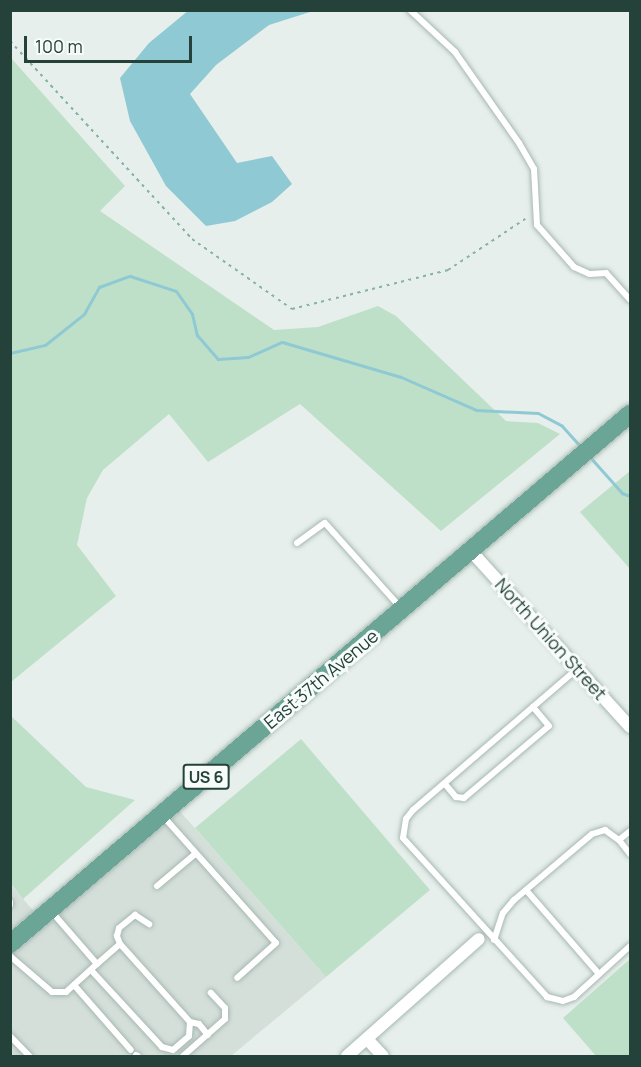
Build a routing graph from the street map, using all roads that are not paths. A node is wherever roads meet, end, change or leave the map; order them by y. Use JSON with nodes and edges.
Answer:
{"nodes":[{"id":1,"x":410,"y":10,"type":"edge"},
{"id":2,"x":630,"y":300,"type":"edge"},
{"id":3,"x":630,"y":414,"type":"edge"},
{"id":4,"x":297,"y":543,"type":"dead end"},
{"id":5,"x":471,"y":551,"type":"junction"},
{"id":6,"x":402,"y":610,"type":"junction"},
{"id":7,"x":577,"y":668,"type":"junction"},
{"id":8,"x":533,"y":707,"type":"junction"},
{"id":9,"x":630,"y":727,"type":"edge"},
{"id":10,"x":445,"y":784,"type":"junction"},
{"id":11,"x":162,"y":815,"type":"junction"},
{"id":12,"x":630,"y":831,"type":"edge"},
{"id":13,"x":619,"y":840,"type":"junction"},
{"id":14,"x":630,"y":854,"type":"edge"},
{"id":15,"x":194,"y":855,"type":"junction"},
{"id":16,"x":157,"y":886,"type":"dead end"},
{"id":17,"x":526,"y":890,"type":"junction"},
{"id":18,"x":50,"y":910,"type":"junction"},
{"id":19,"x":149,"y":924,"type":"dead end"},
{"id":20,"x":479,"y":939,"type":"dead end"},
{"id":21,"x":494,"y":940,"type":"junction"},
{"id":22,"x":120,"y":944,"type":"junction"},
{"id":23,"x":11,"y":946,"type":"edge"},
{"id":24,"x":630,"y":946,"type":"edge"},
{"id":25,"x":97,"y":964,"type":"junction"},
{"id":26,"x":91,"y":970,"type":"junction"},
{"id":27,"x":599,"y":974,"type":"junction"},
{"id":28,"x":237,"y":978,"type":"dead end"},
{"id":29,"x":74,"y":985,"type":"junction"},
{"id":30,"x":210,"y":993,"type":"dead end"},
{"id":31,"x":190,"y":1022,"type":"junction"},
{"id":32,"x":208,"y":1035,"type":"junction"},
{"id":33,"x":10,"y":1036,"type":"edge"},
{"id":34,"x":367,"y":1039,"type":"junction"},
{"id":35,"x":135,"y":1054,"type":"edge"},
{"id":36,"x":29,"y":1056,"type":"edge"},
{"id":37,"x":183,"y":1056,"type":"edge"},
{"id":38,"x":347,"y":1056,"type":"edge"},
{"id":39,"x":382,"y":1056,"type":"edge"}],
"edges":[{"from":1,"to":2,"type":"lane"},
{"from":3,"to":5,"type":"main road","name":"East 37th Avenue","number":"US 6"},
{"from":4,"to":6,"type":"lane"},
{"from":5,"to":6,"type":"main road","name":"East 37th Avenue","number":"US 6"},
{"from":5,"to":7,"type":"street","name":"North Union Street"},
{"from":6,"to":11,"type":"main road","name":"East 37th Avenue","number":"US 6"},
{"from":7,"to":8,"type":"lane"},
{"from":7,"to":9,"type":"street","name":"North Union Street"},
{"from":8,"to":10,"type":"lane"},
{"from":8,"to":10,"type":"lane"},
{"from":10,"to":21,"type":"lane"},
{"from":11,"to":15,"type":"lane"},
{"from":11,"to":18,"type":"main road","name":"East 37th Avenue","number":"US 6"},
{"from":12,"to":13,"type":"lane"},
{"from":13,"to":14,"type":"lane"},
{"from":13,"to":17,"type":"lane"},
{"from":15,"to":16,"type":"lane"},
{"from":15,"to":28,"type":"lane"},
{"from":17,"to":21,"type":"lane"},
{"from":17,"to":27,"type":"lane"},
{"from":18,"to":23,"type":"main road","name":"East 37th Avenue","number":"US 6"},
{"from":18,"to":25,"type":"lane"},
{"from":19,"to":22,"type":"lane"},
{"from":20,"to":34,"type":"street"},
{"from":21,"to":27,"type":"lane"},
{"from":22,"to":25,"type":"lane"},
{"from":22,"to":31,"type":"lane"},
{"from":23,"to":29,"type":"lane"},
{"from":24,"to":27,"type":"lane"},
{"from":25,"to":26,"type":"lane"},
{"from":26,"to":29,"type":"lane"},
{"from":26,"to":31,"type":"lane"},
{"from":29,"to":35,"type":"lane"},
{"from":30,"to":32,"type":"lane"},
{"from":31,"to":32,"type":"lane"},
{"from":32,"to":37,"type":"lane"},
{"from":33,"to":36,"type":"lane"},
{"from":34,"to":38,"type":"street"},
{"from":34,"to":39,"type":"street"}]}
